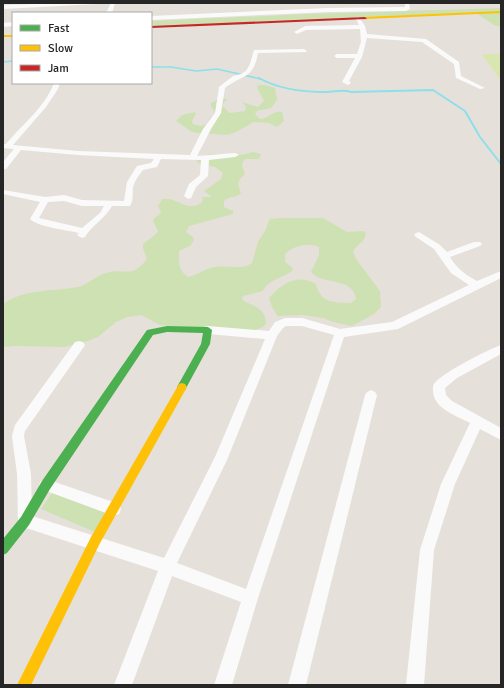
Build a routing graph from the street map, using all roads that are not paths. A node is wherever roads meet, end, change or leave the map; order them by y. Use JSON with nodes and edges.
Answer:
{"nodes":[{"id":1,"x":97,"y":3,"type":"edge"},
{"id":2,"x":113,"y":3,"type":"edge"},
{"id":3,"x":326,"y":3,"type":"edge"},
{"id":4,"x":59,"y":4,"type":"edge"},
{"id":5,"x":408,"y":5,"type":"edge"},
{"id":6,"x":6,"y":6,"type":"edge"},
{"id":7,"x":500,"y":9,"type":"edge"},
{"id":8,"x":329,"y":10,"type":"junction"},
{"id":9,"x":108,"y":12,"type":"edge"},
{"id":10,"x":378,"y":14,"type":"junction"},
{"id":11,"x":357,"y":18,"type":"junction"},
{"id":12,"x":152,"y":20,"type":"edge"},
{"id":13,"x":152,"y":20,"type":"edge"},
{"id":14,"x":152,"y":27,"type":"edge"},
{"id":15,"x":362,"y":27,"type":"junction"},
{"id":16,"x":297,"y":32,"type":"dead end"},
{"id":17,"x":364,"y":36,"type":"junction"},
{"id":18,"x":304,"y":51,"type":"dead end"},
{"id":19,"x":337,"y":56,"type":"dead end"},
{"id":20,"x":359,"y":56,"type":"junction"},
{"id":21,"x":348,"y":83,"type":"dead end"},
{"id":22,"x":57,"y":84,"type":"edge"},
{"id":23,"x":482,"y":88,"type":"dead end"},
{"id":24,"x":6,"y":146,"type":"edge"},
{"id":25,"x":19,"y":148,"type":"junction"},
{"id":26,"x":235,"y":155,"type":"dead end"},
{"id":27,"x":159,"y":157,"type":"junction"},
{"id":28,"x":192,"y":158,"type":"junction"},
{"id":29,"x":205,"y":158,"type":"junction"},
{"id":30,"x":3,"y":167,"type":"edge"},
{"id":31,"x":3,"y":192,"type":"edge"},
{"id":32,"x":188,"y":196,"type":"dead end"},
{"id":33,"x":45,"y":200,"type":"junction"},
{"id":34,"x":110,"y":203,"type":"junction"},
{"id":35,"x":419,"y":235,"type":"dead end"},
{"id":36,"x":477,"y":244,"type":"dead end"},
{"id":37,"x":445,"y":256,"type":"junction"},
{"id":38,"x":501,"y":274,"type":"edge"},
{"id":39,"x":478,"y":286,"type":"junction"},
{"id":40,"x":208,"y":330,"type":"junction"},
{"id":41,"x":340,"y":332,"type":"junction"},
{"id":42,"x":272,"y":335,"type":"junction"},
{"id":43,"x":79,"y":345,"type":"dead end"},
{"id":44,"x":501,"y":349,"type":"edge"},
{"id":45,"x":371,"y":395,"type":"dead end"},
{"id":46,"x":477,"y":422,"type":"junction"},
{"id":47,"x":501,"y":434,"type":"edge"},
{"id":48,"x":46,"y":485,"type":"junction"},
{"id":49,"x":114,"y":509,"type":"junction"},
{"id":50,"x":26,"y":521,"type":"junction"},
{"id":51,"x":95,"y":541,"type":"junction"},
{"id":52,"x":3,"y":549,"type":"edge"},
{"id":53,"x":168,"y":566,"type":"junction"},
{"id":54,"x":250,"y":598,"type":"junction"},
{"id":55,"x":24,"y":685,"type":"edge"},
{"id":56,"x":123,"y":685,"type":"edge"},
{"id":57,"x":223,"y":685,"type":"edge"},
{"id":58,"x":297,"y":685,"type":"edge"},
{"id":59,"x":415,"y":685,"type":"edge"}],
"edges":[{"from":1,"to":4,"type":"street"},
{"from":2,"to":9,"type":"street"},
{"from":3,"to":8,"type":"street"},
{"from":4,"to":6,"type":"street"},
{"from":5,"to":8,"type":"street"},
{"from":7,"to":10,"type":"main road"},
{"from":8,"to":12,"type":"street"},
{"from":10,"to":11,"type":"main road"},
{"from":10,"to":13,"type":"main road"},
{"from":11,"to":14,"type":"main road"},
{"from":11,"to":15,"type":"street"},
{"from":15,"to":16,"type":"street"},
{"from":15,"to":17,"type":"street"},
{"from":17,"to":20,"type":"street"},
{"from":17,"to":23,"type":"street"},
{"from":18,"to":28,"type":"street"},
{"from":19,"to":20,"type":"street"},
{"from":20,"to":21,"type":"street"},
{"from":22,"to":24,"type":"street"},
{"from":24,"to":25,"type":"street"},
{"from":25,"to":27,"type":"street"},
{"from":25,"to":30,"type":"street"},
{"from":26,"to":29,"type":"street"},
{"from":27,"to":28,"type":"street"},
{"from":27,"to":34,"type":"street"},
{"from":28,"to":29,"type":"street"},
{"from":29,"to":32,"type":"street"},
{"from":31,"to":33,"type":"street"},
{"from":33,"to":34,"type":"street"},
{"from":33,"to":34,"type":"street"},
{"from":35,"to":37,"type":"street"},
{"from":36,"to":37,"type":"street"},
{"from":37,"to":39,"type":"street"},
{"from":38,"to":39,"type":"street"},
{"from":39,"to":41,"type":"street"},
{"from":40,"to":42,"type":"street"},
{"from":40,"to":48,"type":"main road"},
{"from":40,"to":49,"type":"main road"},
{"from":41,"to":42,"type":"street"},
{"from":41,"to":54,"type":"street"},
{"from":42,"to":53,"type":"street"},
{"from":43,"to":50,"type":"street"},
{"from":44,"to":46,"type":"street"},
{"from":45,"to":58,"type":"street"},
{"from":46,"to":47,"type":"street"},
{"from":46,"to":59,"type":"street"},
{"from":48,"to":49,"type":"street"},
{"from":48,"to":50,"type":"main road"},
{"from":49,"to":51,"type":"main road"},
{"from":50,"to":51,"type":"street"},
{"from":50,"to":52,"type":"main road"},
{"from":51,"to":53,"type":"street"},
{"from":51,"to":55,"type":"main road"},
{"from":53,"to":54,"type":"street"},
{"from":53,"to":56,"type":"street"},
{"from":54,"to":57,"type":"street"}]}
